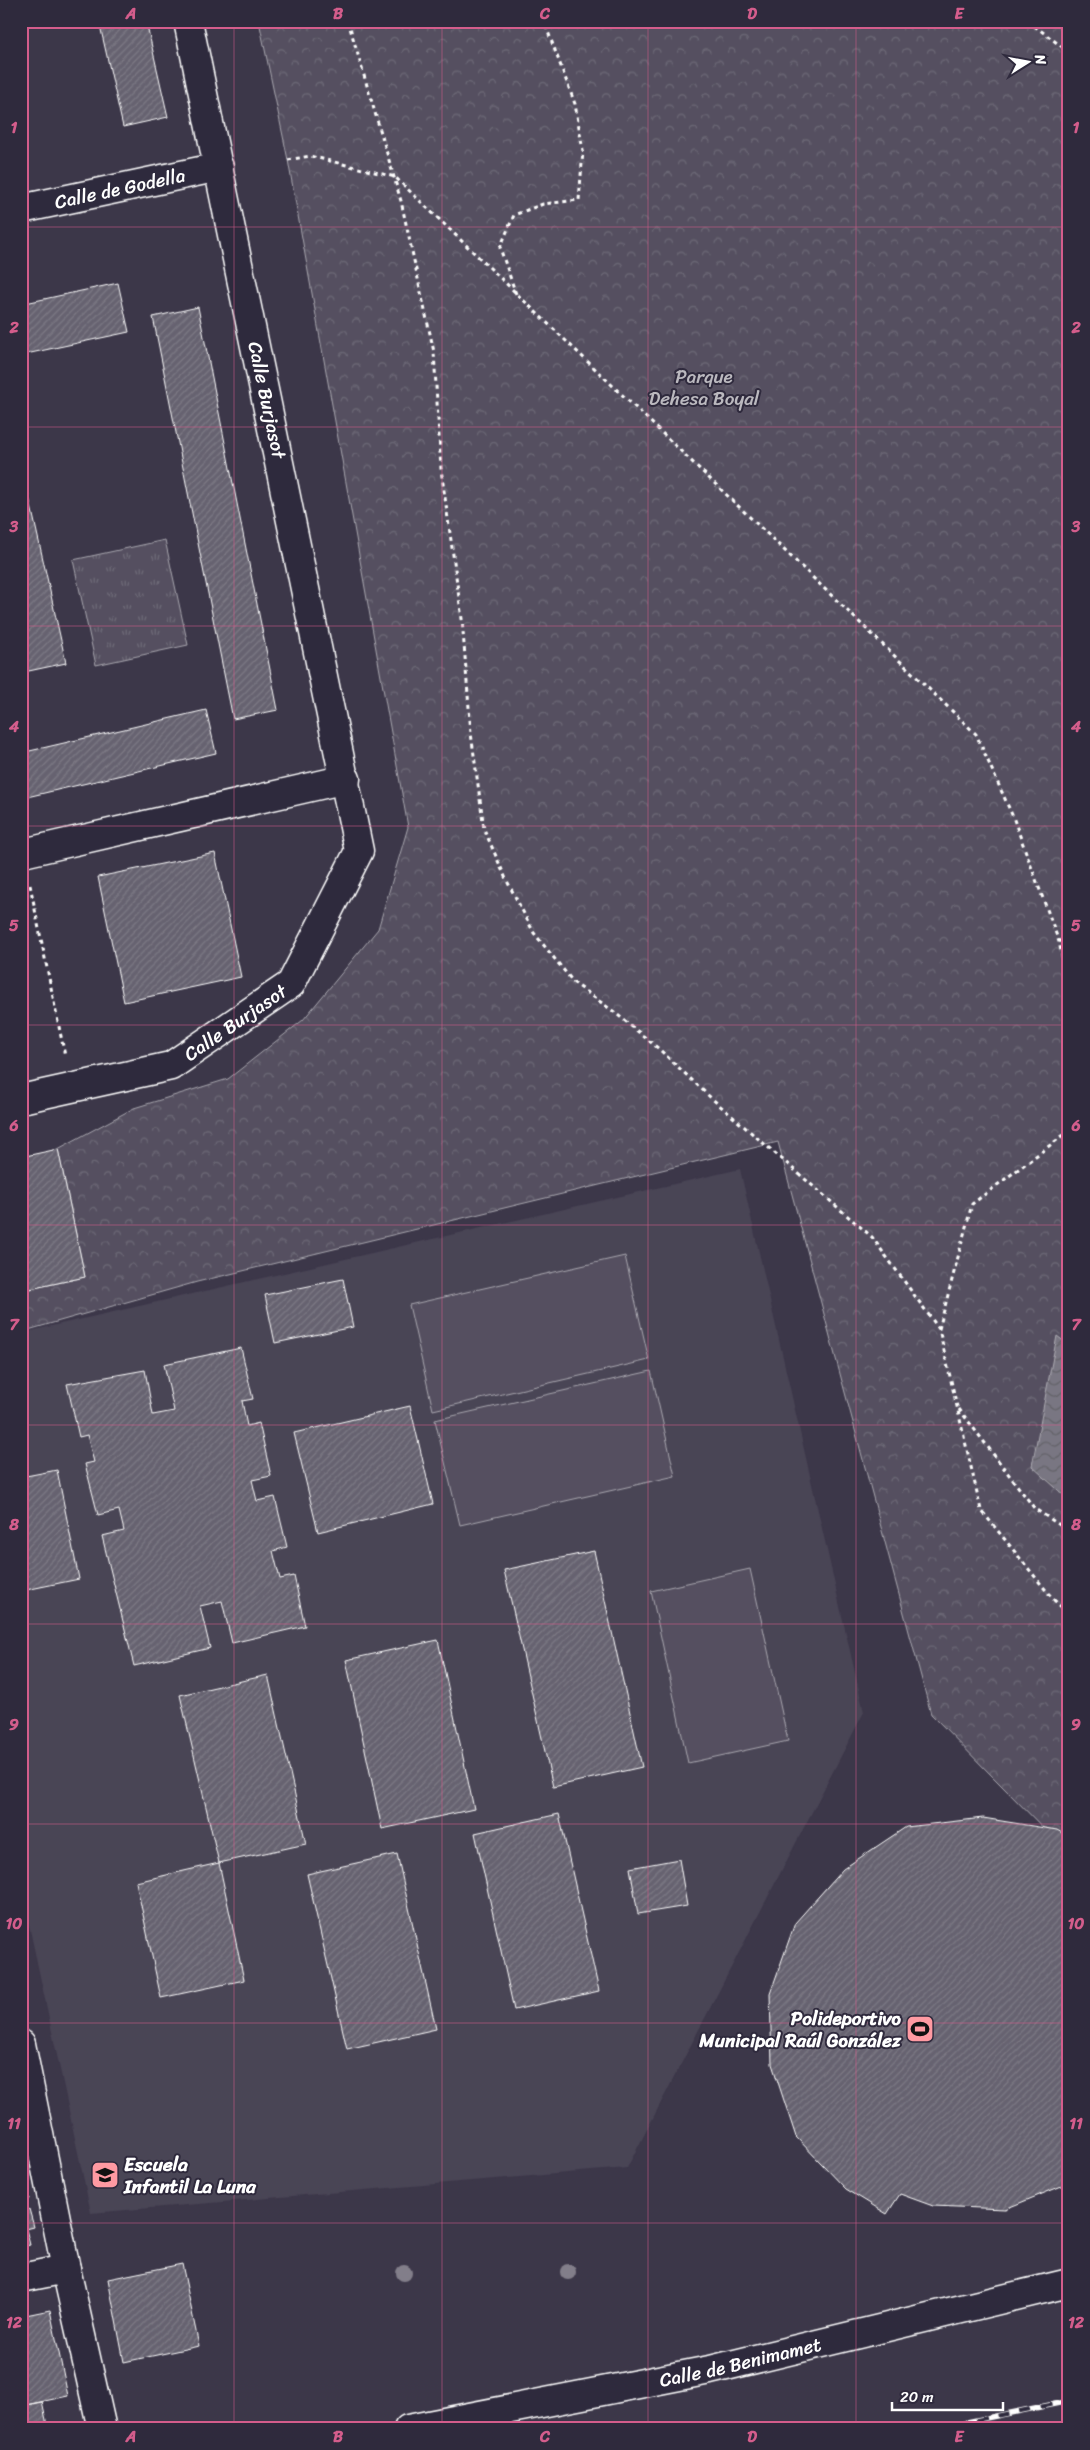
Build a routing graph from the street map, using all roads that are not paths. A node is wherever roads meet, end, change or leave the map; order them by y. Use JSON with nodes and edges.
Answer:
{"nodes":[{"id":1,"x":188,"y":21,"type":"edge"},
{"id":2,"x":219,"y":168,"type":"junction"},
{"id":3,"x":21,"y":209,"type":"edge"},
{"id":4,"x":346,"y":779,"type":"junction"},
{"id":5,"x":23,"y":853,"type":"road end"},
{"id":6,"x":21,"y":1099,"type":"edge"},
{"id":7,"x":21,"y":2044,"type":"edge"},
{"id":8,"x":66,"y":2269,"type":"junction"},
{"id":9,"x":21,"y":2278,"type":"edge"},
{"id":10,"x":1069,"y":2283,"type":"edge"},
{"id":11,"x":102,"y":2429,"type":"edge"},
{"id":12,"x":408,"y":2429,"type":"edge"}],
"edges":[{"from":1,"to":2,"type":"street","name":"Calle Burjasot"},
{"from":2,"to":3,"type":"street","name":"Calle de Godella"},
{"from":2,"to":4,"type":"street","name":"Calle Burjasot"},
{"from":4,"to":5,"type":"street"},
{"from":4,"to":6,"type":"street","name":"Calle Burjasot"},
{"from":7,"to":8,"type":"street"},
{"from":8,"to":9,"type":"street"},
{"from":8,"to":11,"type":"street"},
{"from":10,"to":12,"type":"street","name":"Calle de Benimamet"}]}
